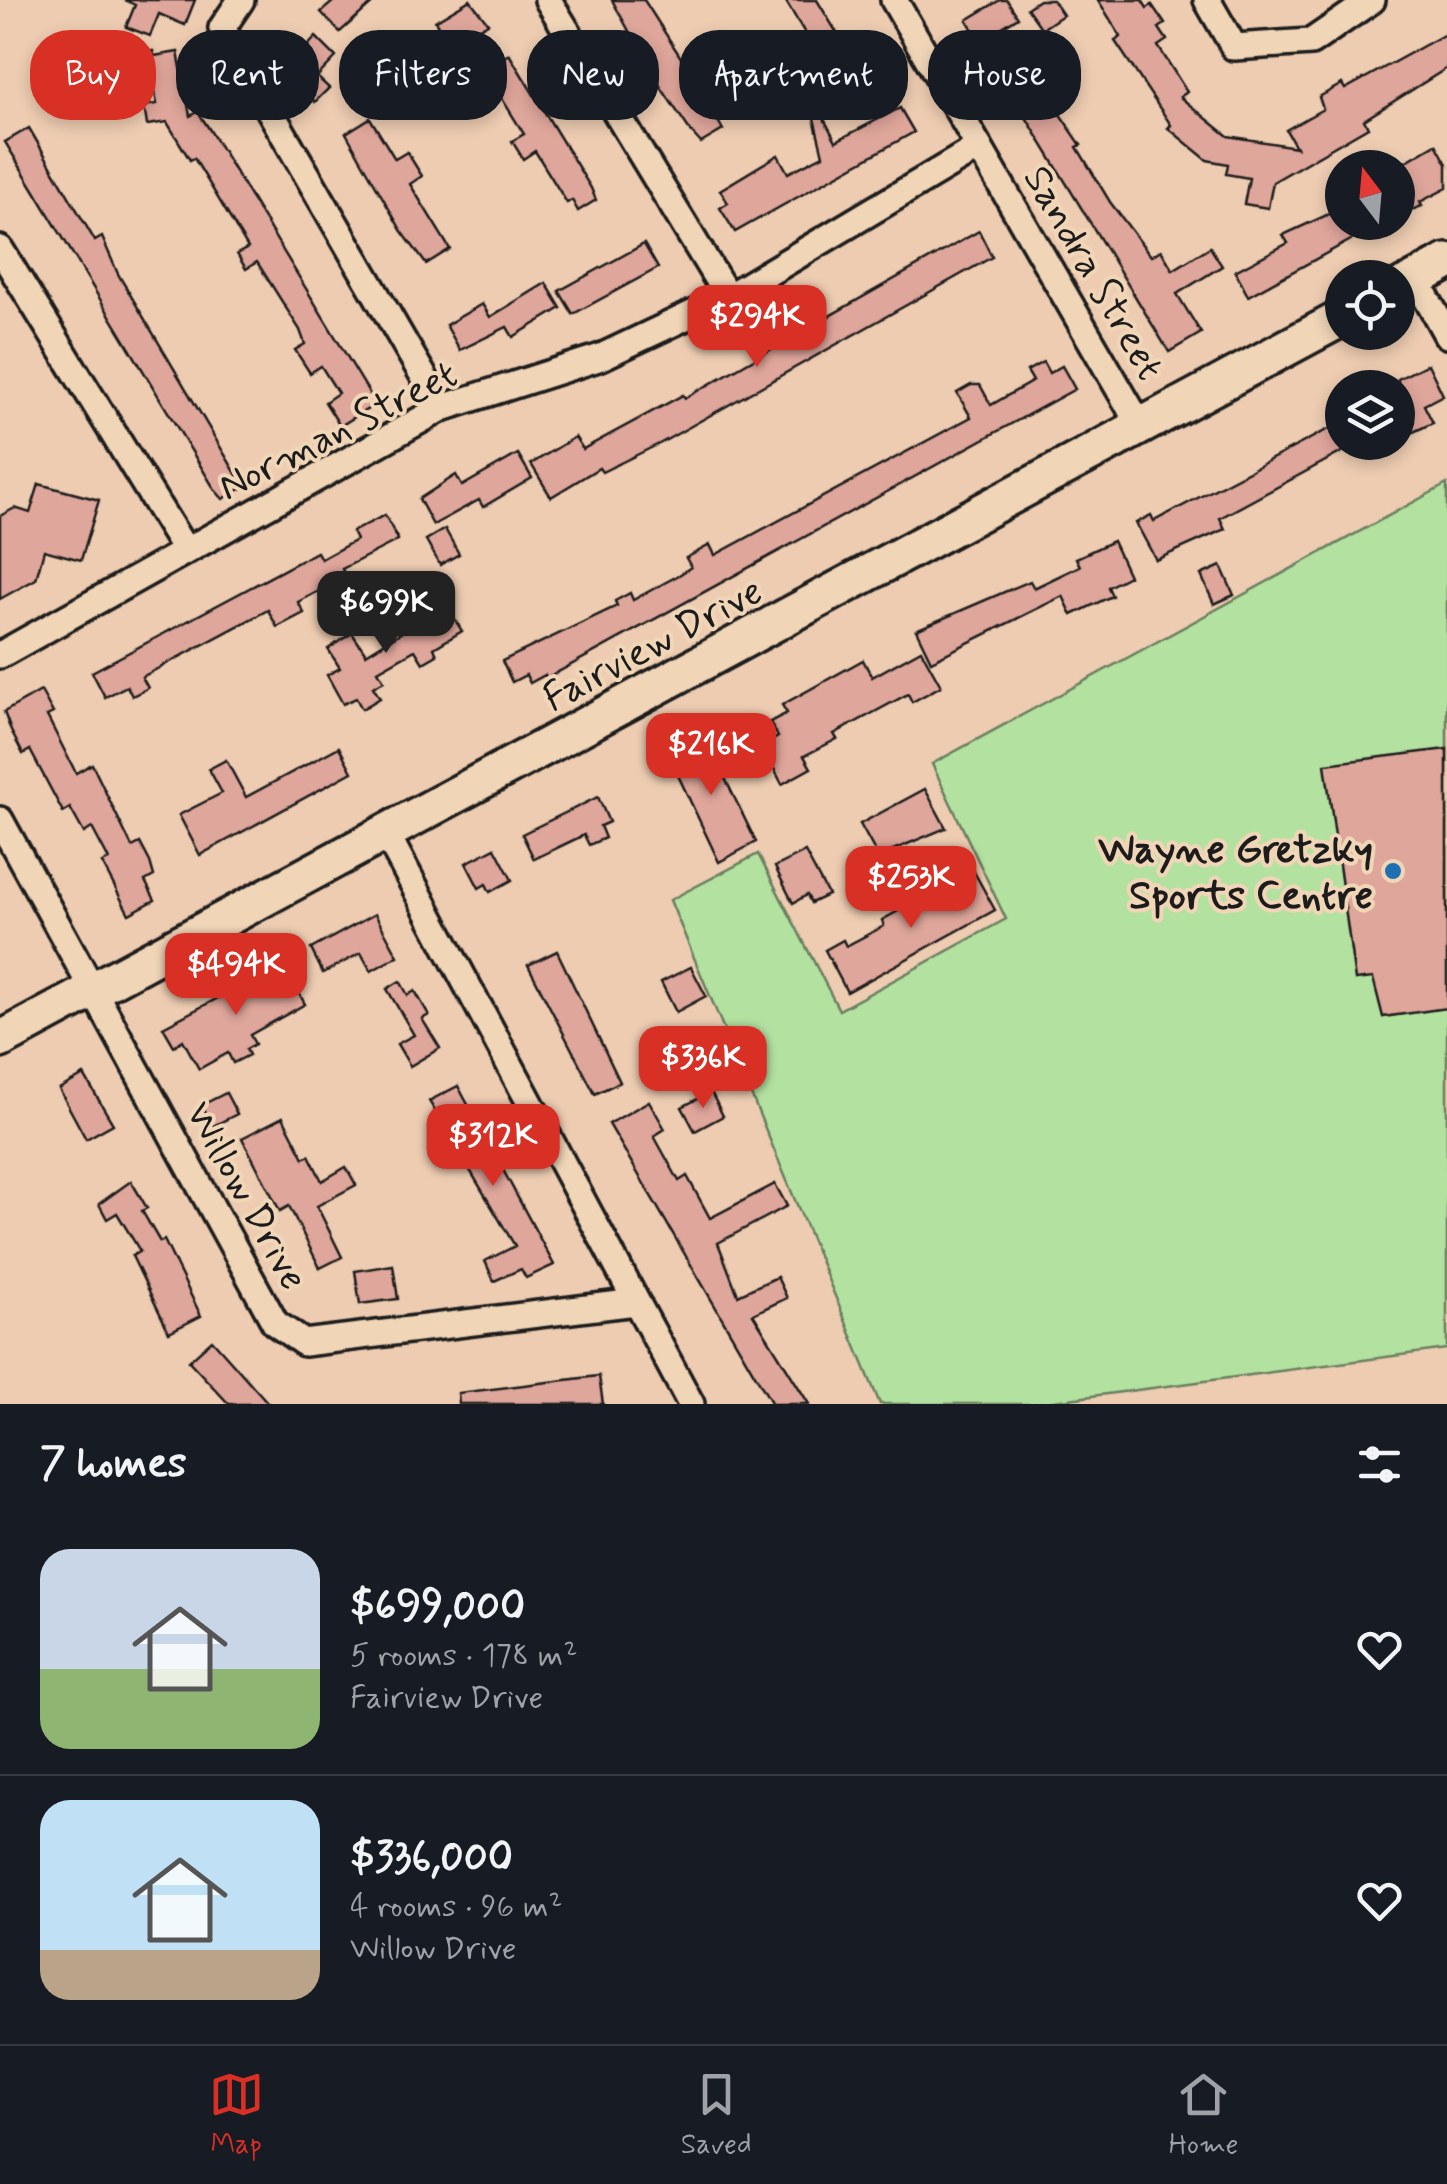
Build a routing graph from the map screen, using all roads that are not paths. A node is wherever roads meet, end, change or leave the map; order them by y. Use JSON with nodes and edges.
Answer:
{"nodes":[{"id":1,"x":241,"y":0,"type":"edge"},
{"id":2,"x":548,"y":0,"type":"edge"},
{"id":3,"x":894,"y":0,"type":"edge"},
{"id":4,"x":1207,"y":0,"type":"edge"},
{"id":5,"x":1372,"y":0,"type":"edge"},
{"id":6,"x":979,"y":146,"type":"junction"},
{"id":7,"x":0,"y":249,"type":"edge"},
{"id":8,"x":1447,"y":262,"type":"edge"},
{"id":9,"x":1415,"y":280,"type":"edge"},
{"id":10,"x":1415,"y":294,"type":"edge"},
{"id":11,"x":728,"y":297,"type":"junction"},
{"id":12,"x":1325,"y":327,"type":"edge"},
{"id":13,"x":1447,"y":336,"type":"edge"},
{"id":14,"x":442,"y":408,"type":"junction"},
{"id":15,"x":1141,"y":426,"type":"junction"},
{"id":16,"x":185,"y":550,"type":"junction"},
{"id":17,"x":0,"y":655,"type":"edge"},
{"id":18,"x":0,"y":820,"type":"edge"},
{"id":19,"x":386,"y":835,"type":"junction"},
{"id":20,"x":93,"y":990,"type":"junction"},
{"id":21,"x":0,"y":1040,"type":"edge"},
{"id":22,"x":636,"y":1302,"type":"junction"},
{"id":23,"x":691,"y":1404,"type":"edge"}],
"edges":[{"from":1,"to":14,"type":"street"},
{"from":2,"to":11,"type":"street"},
{"from":3,"to":6,"type":"street","name":"Sandra Street"},
{"from":4,"to":5,"type":"street"},
{"from":6,"to":11,"type":"street","name":"Norman Street"},
{"from":6,"to":15,"type":"street","name":"Sandra Street"},
{"from":7,"to":16,"type":"street"},
{"from":8,"to":9,"type":"main road"},
{"from":10,"to":13,"type":"street"},
{"from":11,"to":14,"type":"street","name":"Norman Street"},
{"from":12,"to":15,"type":"main road","name":"Fairview Drive"},
{"from":14,"to":16,"type":"street","name":"Norman Street"},
{"from":15,"to":19,"type":"main road","name":"Fairview Drive"},
{"from":16,"to":17,"type":"street","name":"Norman Street"},
{"from":18,"to":20,"type":"street","name":"Willow Drive"},
{"from":19,"to":20,"type":"main road","name":"Fairview Drive"},
{"from":19,"to":22,"type":"street"},
{"from":20,"to":21,"type":"main road","name":"Fairview Drive"},
{"from":20,"to":22,"type":"street","name":"Willow Drive"},
{"from":22,"to":23,"type":"street"}]}
